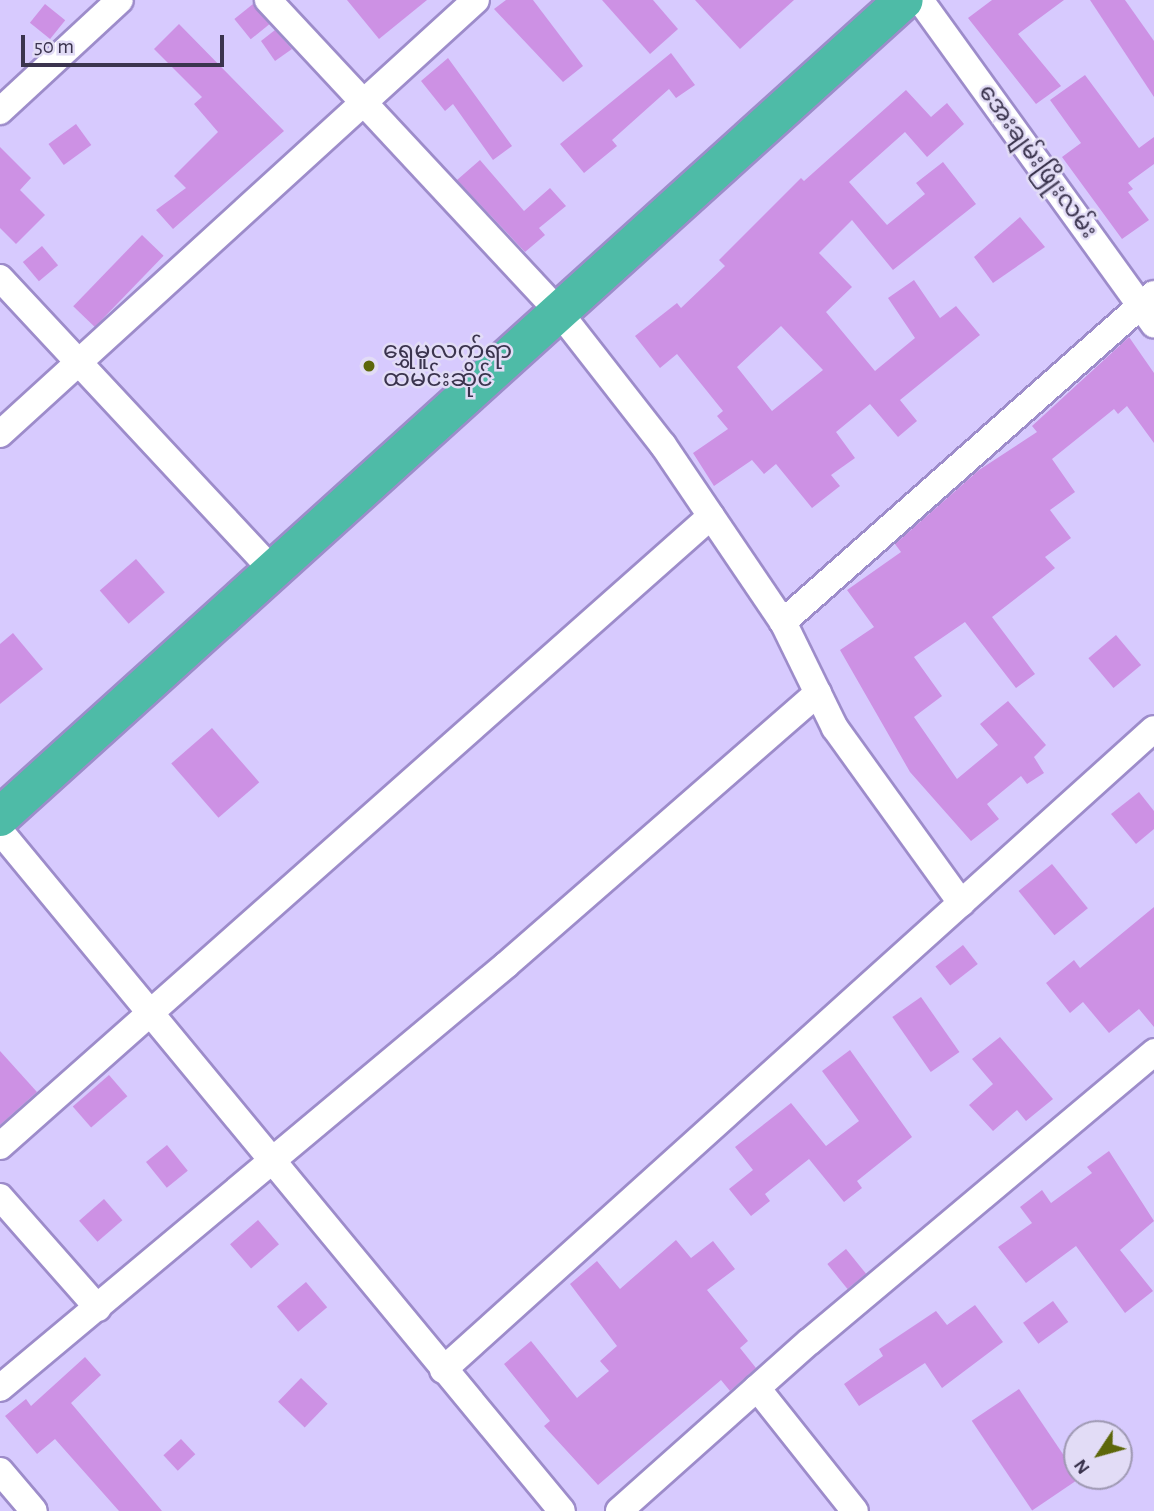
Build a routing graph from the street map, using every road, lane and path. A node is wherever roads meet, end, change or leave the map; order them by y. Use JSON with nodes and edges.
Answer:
{"nodes":[{"id":1,"x":120,"y":0,"type":"edge"},
{"id":2,"x":268,"y":0,"type":"edge"},
{"id":3,"x":476,"y":0,"type":"edge"},
{"id":4,"x":904,"y":0,"type":"edge"},
{"id":5,"x":920,"y":0,"type":"edge"},
{"id":6,"x":362,"y":105,"type":"junction"},
{"id":7,"x":0,"y":111,"type":"edge"},
{"id":8,"x":0,"y":278,"type":"edge"},
{"id":9,"x":1150,"y":308,"type":"edge"},
{"id":10,"x":559,"y":312,"type":"junction"},
{"id":11,"x":79,"y":363,"type":"junction"},
{"id":12,"x":0,"y":434,"type":"edge"},
{"id":13,"x":711,"y":516,"type":"junction"},
{"id":14,"x":273,"y":571,"type":"junction"},
{"id":15,"x":783,"y":622,"type":"junction"},
{"id":16,"x":818,"y":693,"type":"junction"},
{"id":17,"x":1154,"y":729,"type":"edge"},
{"id":18,"x":0,"y":817,"type":"edge"},
{"id":19,"x":0,"y":831,"type":"edge"},
{"id":20,"x":961,"y":903,"type":"junction"},
{"id":21,"x":149,"y":1012,"type":"junction"},
{"id":22,"x":1154,"y":1052,"type":"edge"},
{"id":23,"x":0,"y":1146,"type":"edge"},
{"id":24,"x":274,"y":1163,"type":"junction"},
{"id":25,"x":0,"y":1196,"type":"edge"},
{"id":26,"x":98,"y":1308,"type":"junction"},
{"id":27,"x":443,"y":1370,"type":"junction"},
{"id":28,"x":0,"y":1388,"type":"edge"},
{"id":29,"x":757,"y":1388,"type":"junction"},
{"id":30,"x":0,"y":1471,"type":"edge"},
{"id":31,"x":34,"y":1511,"type":"edge"},
{"id":32,"x":562,"y":1511,"type":"edge"},
{"id":33,"x":619,"y":1511,"type":"edge"},
{"id":34,"x":855,"y":1511,"type":"edge"}],
"edges":[{"from":1,"to":7,"type":"street"},
{"from":2,"to":6,"type":"street"},
{"from":3,"to":6,"type":"street"},
{"from":4,"to":10,"type":"highway"},
{"from":5,"to":9,"type":"street","name":"အေးချမ်းဖြိုးလမ်း"},
{"from":6,"to":10,"type":"street"},
{"from":6,"to":11,"type":"street"},
{"from":8,"to":11,"type":"street"},
{"from":9,"to":15,"type":"street"},
{"from":10,"to":13,"type":"street"},
{"from":10,"to":14,"type":"highway"},
{"from":11,"to":12,"type":"street"},
{"from":11,"to":14,"type":"street"},
{"from":13,"to":15,"type":"street"},
{"from":13,"to":21,"type":"street"},
{"from":14,"to":18,"type":"highway"},
{"from":15,"to":16,"type":"street"},
{"from":16,"to":20,"type":"street"},
{"from":16,"to":24,"type":"street"},
{"from":17,"to":20,"type":"street"},
{"from":19,"to":21,"type":"street"},
{"from":20,"to":27,"type":"street"},
{"from":21,"to":23,"type":"street"},
{"from":21,"to":24,"type":"street"},
{"from":22,"to":29,"type":"street"},
{"from":24,"to":26,"type":"street"},
{"from":24,"to":27,"type":"street"},
{"from":25,"to":26,"type":"street"},
{"from":26,"to":28,"type":"street"},
{"from":27,"to":32,"type":"street"},
{"from":29,"to":33,"type":"street"},
{"from":29,"to":34,"type":"street"},
{"from":30,"to":31,"type":"street"}]}
